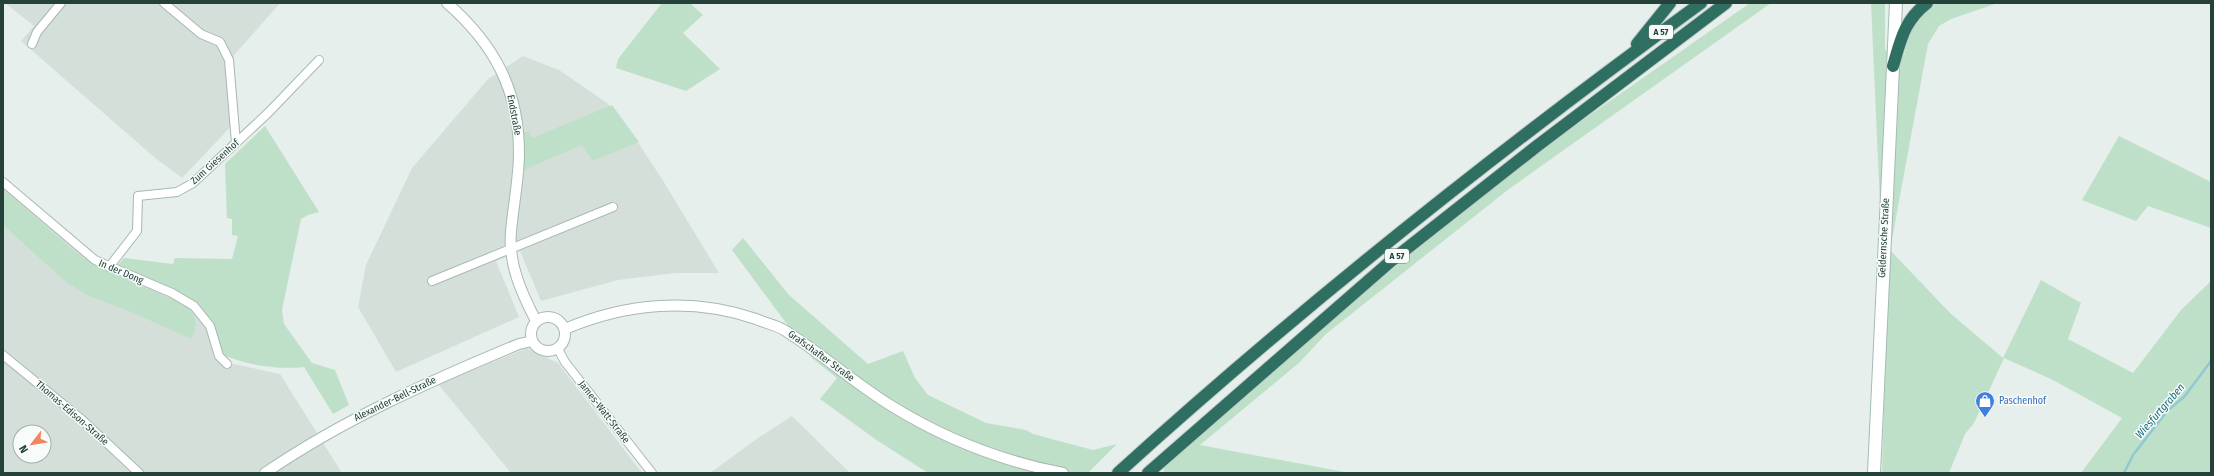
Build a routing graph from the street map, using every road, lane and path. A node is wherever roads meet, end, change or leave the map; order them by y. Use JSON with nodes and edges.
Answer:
{"nodes":[{"id":1,"x":61,"y":3,"type":"edge"},
{"id":2,"x":164,"y":3,"type":"edge"},
{"id":3,"x":447,"y":3,"type":"edge"},
{"id":4,"x":1670,"y":3,"type":"edge"},
{"id":5,"x":1701,"y":3,"type":"edge"},
{"id":6,"x":1726,"y":3,"type":"edge"},
{"id":7,"x":1896,"y":3,"type":"edge"},
{"id":8,"x":1927,"y":3,"type":"edge"},
{"id":9,"x":32,"y":44,"type":"dead end"},
{"id":10,"x":319,"y":60,"type":"dead end"},
{"id":11,"x":1621,"y":61,"type":"junction"},
{"id":12,"x":1894,"y":66,"type":"junction"},
{"id":13,"x":236,"y":143,"type":"junction"},
{"id":14,"x":3,"y":182,"type":"edge"},
{"id":15,"x":613,"y":207,"type":"dead end"},
{"id":16,"x":511,"y":248,"type":"junction"},
{"id":17,"x":109,"y":267,"type":"junction"},
{"id":18,"x":432,"y":282,"type":"dead end"},
{"id":19,"x":536,"y":321,"type":"junction"},
{"id":20,"x":565,"y":329,"type":"junction"},
{"id":21,"x":532,"y":341,"type":"junction"},
{"id":22,"x":558,"y":349,"type":"junction"},
{"id":23,"x":3,"y":355,"type":"edge"},
{"id":24,"x":227,"y":364,"type":"dead end"},
{"id":25,"x":139,"y":473,"type":"edge"},
{"id":26,"x":265,"y":473,"type":"edge"},
{"id":27,"x":652,"y":473,"type":"edge"},
{"id":28,"x":1063,"y":473,"type":"edge"},
{"id":29,"x":1118,"y":473,"type":"edge"},
{"id":30,"x":1148,"y":473,"type":"edge"},
{"id":31,"x":1874,"y":473,"type":"edge"}],
"edges":[{"from":1,"to":9,"type":"street"},
{"from":2,"to":13,"type":"street"},
{"from":3,"to":16,"type":"street","name":"Endstraße"},
{"from":4,"to":11,"type":"highway"},
{"from":5,"to":11,"type":"highway","number":"A 57"},
{"from":6,"to":30,"type":"highway","number":"A 57"},
{"from":7,"to":12,"type":"main road","name":"Geldernsche Straße"},
{"from":8,"to":12,"type":"highway"},
{"from":10,"to":13,"type":"street","name":"Zum Giesenhof"},
{"from":11,"to":29,"type":"highway","number":"A 57"},
{"from":12,"to":31,"type":"main road","name":"Geldernsche Straße"},
{"from":13,"to":17,"type":"street","name":"Zum Giesenhof"},
{"from":14,"to":17,"type":"street","name":"In der Dong"},
{"from":15,"to":16,"type":"street"},
{"from":16,"to":18,"type":"street"},
{"from":16,"to":19,"type":"street","name":"Endstraße"},
{"from":17,"to":24,"type":"street","name":"In der Dong"},
{"from":19,"to":20,"type":"street"},
{"from":19,"to":21,"type":"street"},
{"from":20,"to":22,"type":"street"},
{"from":20,"to":28,"type":"street","name":"Grafschafter Straße"},
{"from":21,"to":22,"type":"street"},
{"from":21,"to":26,"type":"street","name":"Alexander-Bell-Straße"},
{"from":22,"to":27,"type":"street","name":"James-Watt-Straße"},
{"from":23,"to":25,"type":"street","name":"Thomas-Edison-Straße"}]}
